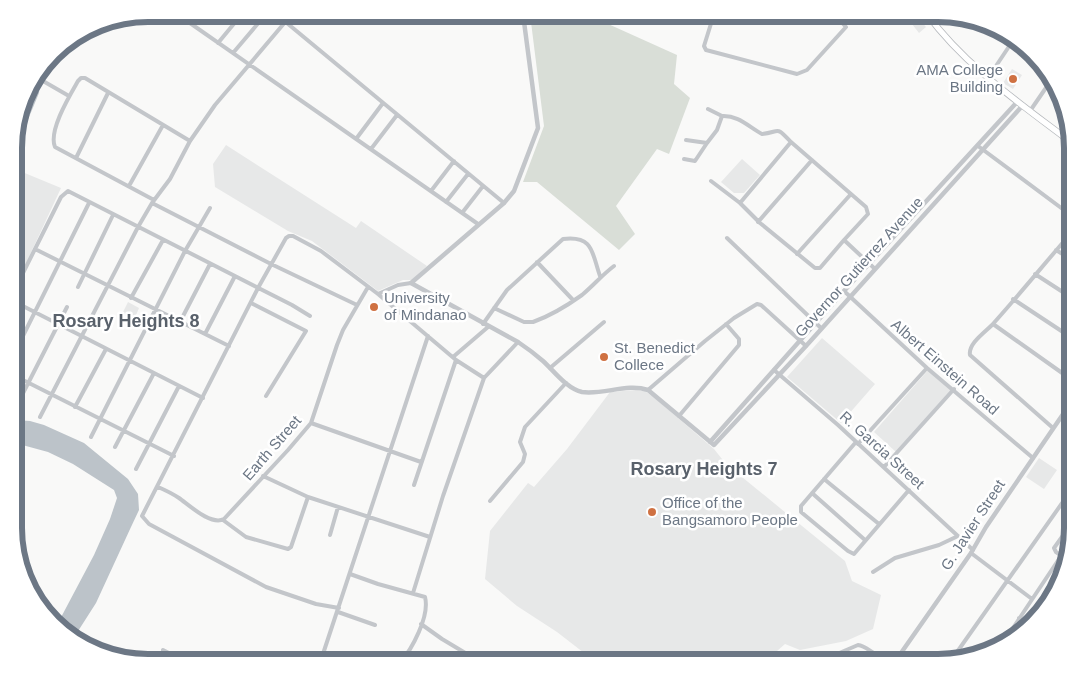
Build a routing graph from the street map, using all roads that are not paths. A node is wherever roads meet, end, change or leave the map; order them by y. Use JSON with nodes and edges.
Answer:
{"nodes":[{"id":1,"x":711,"y":22,"type":"edge"},
{"id":2,"x":841,"y":22,"type":"edge"},
{"id":3,"x":934,"y":22,"type":"edge"},
{"id":4,"x":190,"y":23,"type":"edge"},
{"id":5,"x":235,"y":23,"type":"edge"},
{"id":6,"x":259,"y":23,"type":"edge"},
{"id":7,"x":284,"y":23,"type":"edge"},
{"id":8,"x":286,"y":23,"type":"edge"},
{"id":9,"x":524,"y":23,"type":"edge"},
{"id":10,"x":218,"y":43,"type":"junction"},
{"id":11,"x":1009,"y":46,"type":"edge"},
{"id":12,"x":233,"y":54,"type":"junction"},
{"id":13,"x":250,"y":65,"type":"junction"},
{"id":14,"x":988,"y":78,"type":"junction"},
{"id":15,"x":43,"y":81,"type":"dead end"},
{"id":16,"x":1047,"y":86,"type":"edge"},
{"id":17,"x":108,"y":93,"type":"junction"},
{"id":18,"x":70,"y":96,"type":"junction"},
{"id":19,"x":384,"y":103,"type":"junction"},
{"id":20,"x":1020,"y":103,"type":"junction"},
{"id":21,"x":708,"y":109,"type":"dead end"},
{"id":22,"x":1030,"y":111,"type":"junction"},
{"id":23,"x":397,"y":115,"type":"junction"},
{"id":24,"x":722,"y":116,"type":"junction"},
{"id":25,"x":163,"y":125,"type":"junction"},
{"id":26,"x":1062,"y":136,"type":"edge"},
{"id":27,"x":356,"y":139,"type":"junction"},
{"id":28,"x":686,"y":140,"type":"dead end"},
{"id":29,"x":190,"y":141,"type":"junction"},
{"id":30,"x":791,"y":142,"type":"junction"},
{"id":31,"x":707,"y":143,"type":"junction"},
{"id":32,"x":980,"y":148,"type":"junction"},
{"id":33,"x":371,"y":149,"type":"junction"},
{"id":34,"x":76,"y":158,"type":"junction"},
{"id":35,"x":684,"y":160,"type":"dead end"},
{"id":36,"x":812,"y":160,"type":"junction"},
{"id":37,"x":454,"y":161,"type":"junction"},
{"id":38,"x":468,"y":174,"type":"junction"},
{"id":39,"x":712,"y":180,"type":"dead end"},
{"id":40,"x":129,"y":186,"type":"junction"},
{"id":41,"x":483,"y":186,"type":"junction"},
{"id":42,"x":432,"y":191,"type":"junction"},
{"id":43,"x":851,"y":194,"type":"junction"},
{"id":44,"x":153,"y":202,"type":"junction"},
{"id":45,"x":446,"y":202,"type":"junction"},
{"id":46,"x":89,"y":203,"type":"junction"},
{"id":47,"x":504,"y":203,"type":"junction"},
{"id":48,"x":740,"y":203,"type":"junction"},
{"id":49,"x":210,"y":208,"type":"dead end"},
{"id":50,"x":1063,"y":209,"type":"edge"},
{"id":51,"x":462,"y":213,"type":"junction"},
{"id":52,"x":113,"y":215,"type":"junction"},
{"id":53,"x":758,"y":222,"type":"junction"},
{"id":54,"x":478,"y":224,"type":"junction"},
{"id":55,"x":138,"y":227,"type":"junction"},
{"id":56,"x":198,"y":227,"type":"junction"},
{"id":57,"x":727,"y":238,"type":"dead end"},
{"id":58,"x":163,"y":240,"type":"junction"},
{"id":59,"x":844,"y":240,"type":"junction"},
{"id":60,"x":1063,"y":242,"type":"edge"},
{"id":61,"x":35,"y":249,"type":"junction"},
{"id":62,"x":1056,"y":250,"type":"junction"},
{"id":63,"x":185,"y":251,"type":"junction"},
{"id":64,"x":796,"y":254,"type":"junction"},
{"id":65,"x":1063,"y":254,"type":"edge"},
{"id":66,"x":60,"y":262,"type":"junction"},
{"id":67,"x":537,"y":262,"type":"junction"},
{"id":68,"x":210,"y":264,"type":"junction"},
{"id":69,"x":271,"y":264,"type":"junction"},
{"id":70,"x":870,"y":264,"type":"junction"},
{"id":71,"x":614,"y":266,"type":"dead end"},
{"id":72,"x":874,"y":268,"type":"junction"},
{"id":73,"x":84,"y":274,"type":"junction"},
{"id":74,"x":1036,"y":274,"type":"junction"},
{"id":75,"x":22,"y":275,"type":"edge"},
{"id":76,"x":234,"y":276,"type":"junction"},
{"id":77,"x":600,"y":276,"type":"junction"},
{"id":78,"x":411,"y":283,"type":"junction"},
{"id":79,"x":108,"y":286,"type":"junction"},
{"id":80,"x":78,"y":287,"type":"dead end"},
{"id":81,"x":368,"y":287,"type":"junction"},
{"id":82,"x":258,"y":288,"type":"junction"},
{"id":83,"x":844,"y":292,"type":"junction"},
{"id":84,"x":1063,"y":292,"type":"edge"},
{"id":85,"x":378,"y":294,"type":"junction"},
{"id":86,"x":850,"y":297,"type":"junction"},
{"id":87,"x":131,"y":298,"type":"junction"},
{"id":88,"x":1013,"y":299,"type":"junction"},
{"id":89,"x":573,"y":300,"type":"junction"},
{"id":90,"x":251,"y":303,"type":"junction"},
{"id":91,"x":357,"y":305,"type":"junction"},
{"id":92,"x":22,"y":306,"type":"edge"},
{"id":93,"x":67,"y":307,"type":"dead end"},
{"id":94,"x":494,"y":308,"type":"junction"},
{"id":95,"x":155,"y":310,"type":"junction"},
{"id":96,"x":35,"y":312,"type":"junction"},
{"id":97,"x":310,"y":316,"type":"dead end"},
{"id":98,"x":180,"y":322,"type":"junction"},
{"id":99,"x":604,"y":322,"type":"dead end"},
{"id":100,"x":816,"y":323,"type":"junction"},
{"id":101,"x":58,"y":324,"type":"junction"},
{"id":102,"x":482,"y":324,"type":"junction"},
{"id":103,"x":726,"y":324,"type":"junction"},
{"id":104,"x":993,"y":324,"type":"junction"},
{"id":105,"x":488,"y":327,"type":"junction"},
{"id":106,"x":821,"y":328,"type":"junction"},
{"id":107,"x":1063,"y":332,"type":"edge"},
{"id":108,"x":205,"y":334,"type":"junction"},
{"id":109,"x":82,"y":336,"type":"junction"},
{"id":110,"x":428,"y":336,"type":"junction"},
{"id":111,"x":22,"y":338,"type":"edge"},
{"id":112,"x":800,"y":341,"type":"junction"},
{"id":113,"x":518,"y":342,"type":"junction"},
{"id":114,"x":229,"y":346,"type":"junction"},
{"id":115,"x":806,"y":346,"type":"junction"},
{"id":116,"x":106,"y":349,"type":"junction"},
{"id":117,"x":454,"y":358,"type":"junction"},
{"id":118,"x":130,"y":360,"type":"junction"},
{"id":119,"x":550,"y":368,"type":"junction"},
{"id":120,"x":927,"y":368,"type":"junction"},
{"id":121,"x":774,"y":370,"type":"junction"},
{"id":122,"x":154,"y":373,"type":"junction"},
{"id":123,"x":1063,"y":374,"type":"edge"},
{"id":124,"x":779,"y":375,"type":"junction"},
{"id":125,"x":484,"y":378,"type":"junction"},
{"id":126,"x":22,"y":379,"type":"edge"},
{"id":127,"x":28,"y":382,"type":"junction"},
{"id":128,"x":566,"y":383,"type":"junction"},
{"id":129,"x":180,"y":386,"type":"junction"},
{"id":130,"x":954,"y":389,"type":"junction"},
{"id":131,"x":648,"y":390,"type":"junction"},
{"id":132,"x":52,"y":394,"type":"junction"},
{"id":133,"x":22,"y":395,"type":"edge"},
{"id":134,"x":266,"y":396,"type":"dead end"},
{"id":135,"x":203,"y":398,"type":"junction"},
{"id":136,"x":76,"y":407,"type":"junction"},
{"id":137,"x":40,"y":416,"type":"dead end"},
{"id":138,"x":679,"y":416,"type":"junction"},
{"id":139,"x":1063,"y":416,"type":"edge"},
{"id":140,"x":100,"y":420,"type":"junction"},
{"id":141,"x":311,"y":423,"type":"junction"},
{"id":142,"x":1053,"y":428,"type":"junction"},
{"id":143,"x":124,"y":431,"type":"junction"},
{"id":144,"x":91,"y":437,"type":"dead end"},
{"id":145,"x":857,"y":443,"type":"junction"},
{"id":146,"x":149,"y":444,"type":"junction"},
{"id":147,"x":712,"y":444,"type":"junction"},
{"id":148,"x":115,"y":447,"type":"dead end"},
{"id":149,"x":390,"y":451,"type":"junction"},
{"id":150,"x":174,"y":456,"type":"junction"},
{"id":151,"x":1033,"y":458,"type":"junction"},
{"id":152,"x":421,"y":462,"type":"junction"},
{"id":153,"x":884,"y":467,"type":"junction"},
{"id":154,"x":136,"y":469,"type":"dead end"},
{"id":155,"x":263,"y":476,"type":"junction"},
{"id":156,"x":824,"y":478,"type":"junction"},
{"id":157,"x":414,"y":484,"type":"dead end"},
{"id":158,"x":158,"y":487,"type":"junction"},
{"id":159,"x":909,"y":490,"type":"junction"},
{"id":160,"x":812,"y":494,"type":"junction"},
{"id":161,"x":308,"y":497,"type":"junction"},
{"id":162,"x":490,"y":501,"type":"dead end"},
{"id":163,"x":1063,"y":501,"type":"edge"},
{"id":164,"x":338,"y":507,"type":"junction"},
{"id":165,"x":369,"y":517,"type":"junction"},
{"id":166,"x":223,"y":520,"type":"junction"},
{"id":167,"x":879,"y":524,"type":"junction"},
{"id":168,"x":330,"y":535,"type":"dead end"},
{"id":169,"x":958,"y":536,"type":"junction"},
{"id":170,"x":1063,"y":536,"type":"edge"},
{"id":171,"x":430,"y":537,"type":"junction"},
{"id":172,"x":866,"y":540,"type":"junction"},
{"id":173,"x":972,"y":551,"type":"junction"},
{"id":174,"x":1060,"y":555,"type":"edge"},
{"id":175,"x":1058,"y":563,"type":"edge"},
{"id":176,"x":873,"y":572,"type":"dead end"},
{"id":177,"x":350,"y":574,"type":"junction"},
{"id":178,"x":1008,"y":581,"type":"junction"},
{"id":179,"x":412,"y":593,"type":"junction"},
{"id":180,"x":1032,"y":599,"type":"junction"},
{"id":181,"x":338,"y":610,"type":"junction"},
{"id":182,"x":1019,"y":618,"type":"junction"},
{"id":183,"x":1022,"y":621,"type":"edge"},
{"id":184,"x":421,"y":624,"type":"junction"},
{"id":185,"x":375,"y":625,"type":"dead end"},
{"id":186,"x":1012,"y":629,"type":"edge"},
{"id":187,"x":163,"y":650,"type":"dead end"},
{"id":188,"x":957,"y":653,"type":"edge"},
{"id":189,"x":171,"y":654,"type":"edge"},
{"id":190,"x":323,"y":654,"type":"edge"},
{"id":191,"x":407,"y":654,"type":"edge"},
{"id":192,"x":467,"y":654,"type":"edge"},
{"id":193,"x":836,"y":654,"type":"edge"},
{"id":194,"x":877,"y":654,"type":"edge"},
{"id":195,"x":900,"y":654,"type":"edge"}],
"edges":[{"from":1,"to":2,"type":"street"},
{"from":3,"to":14,"type":"main road"},
{"from":4,"to":10,"type":"street"},
{"from":5,"to":10,"type":"street"},
{"from":6,"to":12,"type":"street"},
{"from":7,"to":13,"type":"street"},
{"from":8,"to":19,"type":"street"},
{"from":9,"to":47,"type":"street"},
{"from":10,"to":12,"type":"street"},
{"from":11,"to":14,"type":"street"},
{"from":12,"to":13,"type":"street"},
{"from":13,"to":27,"type":"street"},
{"from":13,"to":29,"type":"street"},
{"from":14,"to":20,"type":"main road"},
{"from":15,"to":18,"type":"street"},
{"from":16,"to":22,"type":"street"},
{"from":17,"to":18,"type":"street"},
{"from":17,"to":25,"type":"street"},
{"from":17,"to":34,"type":"street"},
{"from":18,"to":34,"type":"street"},
{"from":19,"to":23,"type":"street"},
{"from":19,"to":27,"type":"street"},
{"from":20,"to":22,"type":"main road"},
{"from":20,"to":32,"type":"street","name":"Governor Gutierrez Avenue"},
{"from":21,"to":24,"type":"street"},
{"from":22,"to":26,"type":"main road"},
{"from":23,"to":33,"type":"street"},
{"from":23,"to":37,"type":"street"},
{"from":24,"to":30,"type":"street"},
{"from":24,"to":31,"type":"street"},
{"from":25,"to":29,"type":"street"},
{"from":25,"to":40,"type":"street"},
{"from":27,"to":33,"type":"street"},
{"from":28,"to":31,"type":"street"},
{"from":29,"to":44,"type":"street"},
{"from":30,"to":36,"type":"street"},
{"from":30,"to":48,"type":"street"},
{"from":31,"to":35,"type":"street"},
{"from":32,"to":50,"type":"street"},
{"from":32,"to":70,"type":"street","name":"Governor Gutierrez Avenue"},
{"from":32,"to":72,"type":"street","name":"Governor Gutierrez Avenue"},
{"from":33,"to":42,"type":"street"},
{"from":34,"to":40,"type":"street"},
{"from":36,"to":43,"type":"street"},
{"from":36,"to":53,"type":"street"},
{"from":37,"to":38,"type":"street"},
{"from":37,"to":42,"type":"street"},
{"from":38,"to":41,"type":"street"},
{"from":38,"to":45,"type":"street"},
{"from":39,"to":48,"type":"street"},
{"from":40,"to":44,"type":"street"},
{"from":41,"to":47,"type":"street"},
{"from":41,"to":51,"type":"street"},
{"from":42,"to":45,"type":"street"},
{"from":43,"to":59,"type":"street"},
{"from":43,"to":64,"type":"street"},
{"from":44,"to":55,"type":"street"},
{"from":44,"to":56,"type":"street"},
{"from":45,"to":51,"type":"street"},
{"from":46,"to":52,"type":"street"},
{"from":46,"to":61,"type":"street"},
{"from":46,"to":66,"type":"street"},
{"from":47,"to":54,"type":"street"},
{"from":48,"to":53,"type":"street"},
{"from":49,"to":56,"type":"street"},
{"from":51,"to":54,"type":"street"},
{"from":52,"to":55,"type":"street"},
{"from":52,"to":73,"type":"street"},
{"from":53,"to":64,"type":"street"},
{"from":54,"to":78,"type":"street"},
{"from":55,"to":58,"type":"street"},
{"from":55,"to":79,"type":"street"},
{"from":56,"to":63,"type":"street"},
{"from":56,"to":69,"type":"street"},
{"from":57,"to":100,"type":"street"},
{"from":58,"to":63,"type":"street"},
{"from":58,"to":87,"type":"street"},
{"from":59,"to":64,"type":"street"},
{"from":59,"to":70,"type":"street"},
{"from":60,"to":62,"type":"street"},
{"from":61,"to":66,"type":"street"},
{"from":61,"to":75,"type":"street"},
{"from":62,"to":65,"type":"street"},
{"from":62,"to":74,"type":"street"},
{"from":63,"to":68,"type":"street"},
{"from":63,"to":95,"type":"street"},
{"from":66,"to":73,"type":"street"},
{"from":66,"to":96,"type":"street"},
{"from":67,"to":77,"type":"street"},
{"from":67,"to":89,"type":"street"},
{"from":67,"to":94,"type":"street"},
{"from":68,"to":76,"type":"street"},
{"from":68,"to":98,"type":"street"},
{"from":69,"to":81,"type":"street"},
{"from":69,"to":82,"type":"street"},
{"from":69,"to":91,"type":"street"},
{"from":70,"to":72,"type":"street"},
{"from":70,"to":83,"type":"street","name":"Governor Gutierrez Avenue"},
{"from":71,"to":77,"type":"street"},
{"from":72,"to":86,"type":"street","name":"Governor Gutierrez Avenue"},
{"from":73,"to":79,"type":"street"},
{"from":73,"to":80,"type":"street"},
{"from":74,"to":84,"type":"street"},
{"from":74,"to":88,"type":"street"},
{"from":76,"to":82,"type":"street"},
{"from":76,"to":108,"type":"street"},
{"from":77,"to":89,"type":"street"},
{"from":78,"to":85,"type":"street"},
{"from":78,"to":102,"type":"street"},
{"from":79,"to":87,"type":"street"},
{"from":79,"to":109,"type":"street"},
{"from":81,"to":85,"type":"street"},
{"from":81,"to":91,"type":"street","name":"Earth Street"},
{"from":82,"to":90,"type":"street"},
{"from":82,"to":97,"type":"street"},
{"from":83,"to":86,"type":"street","name":"Albert Einstein Road"},
{"from":83,"to":100,"type":"street","name":"Governor Gutierrez Avenue"},
{"from":85,"to":110,"type":"street"},
{"from":86,"to":106,"type":"street","name":"Governor Gutierrez Avenue"},
{"from":86,"to":120,"type":"street","name":"Albert Einstein Road"},
{"from":87,"to":95,"type":"street"},
{"from":88,"to":104,"type":"street"},
{"from":88,"to":107,"type":"street"},
{"from":89,"to":94,"type":"street"},
{"from":90,"to":114,"type":"street"},
{"from":90,"to":134,"type":"street"},
{"from":91,"to":141,"type":"street","name":"Earth Street"},
{"from":92,"to":96,"type":"street"},
{"from":93,"to":101,"type":"street"},
{"from":94,"to":102,"type":"street"},
{"from":95,"to":98,"type":"street"},
{"from":95,"to":118,"type":"street"},
{"from":96,"to":101,"type":"street"},
{"from":96,"to":111,"type":"street"},
{"from":98,"to":108,"type":"street"},
{"from":99,"to":119,"type":"street"},
{"from":100,"to":106,"type":"street"},
{"from":100,"to":112,"type":"street","name":"Governor Gutierrez Avenue"},
{"from":101,"to":109,"type":"street"},
{"from":101,"to":127,"type":"street"},
{"from":102,"to":105,"type":"street"},
{"from":103,"to":112,"type":"street"},
{"from":103,"to":131,"type":"street"},
{"from":103,"to":138,"type":"street"},
{"from":104,"to":123,"type":"street"},
{"from":104,"to":142,"type":"street"},
{"from":105,"to":113,"type":"street"},
{"from":105,"to":117,"type":"street"},
{"from":106,"to":115,"type":"street","name":"Governor Gutierrez Avenue"},
{"from":108,"to":114,"type":"street"},
{"from":109,"to":116,"type":"street"},
{"from":109,"to":132,"type":"street"},
{"from":110,"to":117,"type":"street"},
{"from":110,"to":149,"type":"street"},
{"from":112,"to":115,"type":"street"},
{"from":112,"to":121,"type":"street","name":"Governor Gutierrez Avenue"},
{"from":113,"to":119,"type":"street"},
{"from":113,"to":125,"type":"street"},
{"from":114,"to":135,"type":"street"},
{"from":115,"to":124,"type":"street","name":"Governor Gutierrez Avenue"},
{"from":116,"to":118,"type":"street"},
{"from":116,"to":136,"type":"street"},
{"from":117,"to":125,"type":"street"},
{"from":117,"to":152,"type":"street"},
{"from":118,"to":122,"type":"street"},
{"from":118,"to":140,"type":"street"},
{"from":119,"to":128,"type":"street"},
{"from":120,"to":130,"type":"street","name":"Albert Einstein Road"},
{"from":120,"to":145,"type":"street"},
{"from":121,"to":124,"type":"street","name":"R. Garcia Street"},
{"from":121,"to":147,"type":"street","name":"Governor Gutierrez Avenue"},
{"from":122,"to":129,"type":"street"},
{"from":122,"to":143,"type":"street"},
{"from":124,"to":145,"type":"street","name":"R. Garcia Street"},
{"from":124,"to":147,"type":"street","name":"Governor Gutierrez Avenue"},
{"from":125,"to":171,"type":"street"},
{"from":126,"to":127,"type":"street"},
{"from":127,"to":132,"type":"street"},
{"from":127,"to":133,"type":"street"},
{"from":128,"to":131,"type":"street"},
{"from":128,"to":162,"type":"street"},
{"from":129,"to":135,"type":"street"},
{"from":129,"to":146,"type":"street"},
{"from":130,"to":151,"type":"street","name":"Albert Einstein Road"},
{"from":130,"to":153,"type":"street"},
{"from":131,"to":138,"type":"street"},
{"from":132,"to":136,"type":"street"},
{"from":132,"to":137,"type":"street"},
{"from":135,"to":150,"type":"street"},
{"from":136,"to":140,"type":"street"},
{"from":138,"to":147,"type":"street"},
{"from":139,"to":142,"type":"street","name":"G. Javier Street"},
{"from":140,"to":143,"type":"street"},
{"from":140,"to":144,"type":"street"},
{"from":141,"to":149,"type":"street"},
{"from":141,"to":155,"type":"street","name":"Earth Street"},
{"from":142,"to":151,"type":"street","name":"G. Javier Street"},
{"from":143,"to":146,"type":"street"},
{"from":143,"to":148,"type":"street"},
{"from":145,"to":153,"type":"street","name":"R. Garcia Street"},
{"from":145,"to":156,"type":"street"},
{"from":146,"to":150,"type":"street"},
{"from":146,"to":154,"type":"street"},
{"from":149,"to":152,"type":"street"},
{"from":149,"to":165,"type":"street"},
{"from":150,"to":158,"type":"street"},
{"from":151,"to":173,"type":"street","name":"G. Javier Street"},
{"from":152,"to":157,"type":"street"},
{"from":153,"to":159,"type":"street","name":"R. Garcia Street"},
{"from":155,"to":161,"type":"street"},
{"from":155,"to":166,"type":"street","name":"Earth Street"},
{"from":156,"to":160,"type":"street"},
{"from":156,"to":167,"type":"street"},
{"from":158,"to":166,"type":"street"},
{"from":158,"to":181,"type":"street"},
{"from":159,"to":167,"type":"street"},
{"from":159,"to":169,"type":"street","name":"R. Garcia Street"},
{"from":160,"to":172,"type":"street"},
{"from":160,"to":172,"type":"street"},
{"from":161,"to":164,"type":"street"},
{"from":161,"to":166,"type":"street"},
{"from":163,"to":178,"type":"street"},
{"from":164,"to":165,"type":"street"},
{"from":164,"to":168,"type":"street"},
{"from":165,"to":171,"type":"street"},
{"from":165,"to":177,"type":"street"},
{"from":167,"to":172,"type":"street"},
{"from":169,"to":173,"type":"street","name":"R. Garcia Street"},
{"from":169,"to":176,"type":"street"},
{"from":170,"to":174,"type":"street"},
{"from":171,"to":179,"type":"street"},
{"from":173,"to":178,"type":"street","name":"R. Garcia Street"},
{"from":173,"to":195,"type":"street","name":"G. Javier Street"},
{"from":175,"to":180,"type":"street"},
{"from":177,"to":179,"type":"street"},
{"from":177,"to":181,"type":"street"},
{"from":178,"to":180,"type":"street","name":"R. Garcia Street"},
{"from":178,"to":188,"type":"street"},
{"from":179,"to":184,"type":"street"},
{"from":180,"to":182,"type":"street"},
{"from":181,"to":185,"type":"street"},
{"from":181,"to":190,"type":"street"},
{"from":182,"to":183,"type":"street"},
{"from":182,"to":186,"type":"street"},
{"from":184,"to":191,"type":"street"},
{"from":184,"to":192,"type":"street"},
{"from":187,"to":189,"type":"street"},
{"from":193,"to":194,"type":"street"}]}
